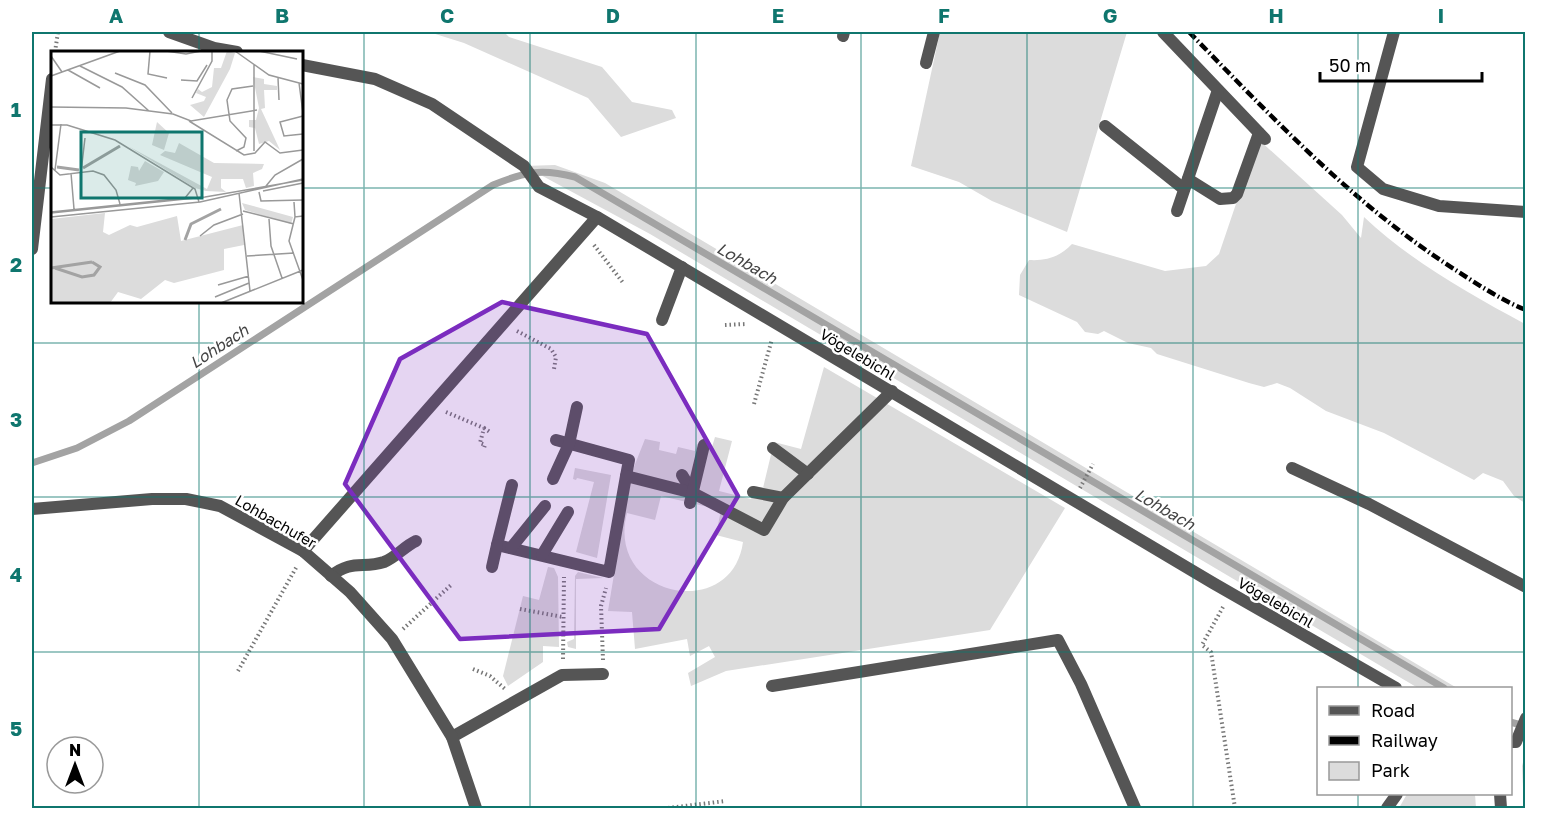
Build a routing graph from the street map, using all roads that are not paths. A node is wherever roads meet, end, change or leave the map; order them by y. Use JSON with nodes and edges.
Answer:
{"nodes":[{"id":1,"x":170,"y":32,"type":"edge"},
{"id":2,"x":934,"y":32,"type":"edge"},
{"id":3,"x":1163,"y":32,"type":"edge"},
{"id":4,"x":1394,"y":32,"type":"edge"},
{"id":5,"x":231,"y":51,"type":"edge"},
{"id":6,"x":926,"y":63,"type":"dead end"},
{"id":7,"x":303,"y":65,"type":"edge"},
{"id":8,"x":51,"y":88,"type":"edge"},
{"id":9,"x":1218,"y":90,"type":"junction"},
{"id":10,"x":1105,"y":126,"type":"dead end"},
{"id":11,"x":1186,"y":184,"type":"junction"},
{"id":12,"x":1177,"y":211,"type":"dead end"},
{"id":13,"x":1526,"y":212,"type":"edge"},
{"id":14,"x":597,"y":217,"type":"junction"},
{"id":15,"x":32,"y":249,"type":"edge"},
{"id":16,"x":682,"y":267,"type":"junction"},
{"id":17,"x":662,"y":320,"type":"dead end"},
{"id":18,"x":892,"y":391,"type":"junction"},
{"id":19,"x":577,"y":407,"type":"dead end"},
{"id":20,"x":556,"y":440,"type":"dead end"},
{"id":21,"x":569,"y":444,"type":"junction"},
{"id":22,"x":704,"y":445,"type":"dead end"},
{"id":23,"x":772,"y":448,"type":"dead end"},
{"id":24,"x":1292,"y":468,"type":"dead end"},
{"id":25,"x":808,"y":474,"type":"junction"},
{"id":26,"x":682,"y":475,"type":"dead end"},
{"id":27,"x":626,"y":476,"type":"junction"},
{"id":28,"x":553,"y":479,"type":"dead end"},
{"id":29,"x":512,"y":485,"type":"dead end"},
{"id":30,"x":753,"y":492,"type":"dead end"},
{"id":31,"x":692,"y":498,"type":"junction"},
{"id":32,"x":783,"y":498,"type":"junction"},
{"id":33,"x":545,"y":506,"type":"dead end"},
{"id":34,"x":32,"y":509,"type":"edge"},
{"id":35,"x":568,"y":512,"type":"dead end"},
{"id":36,"x":416,"y":542,"type":"dead end"},
{"id":37,"x":497,"y":545,"type":"junction"},
{"id":38,"x":511,"y":548,"type":"junction"},
{"id":39,"x":303,"y":551,"type":"junction"},
{"id":40,"x":542,"y":555,"type":"junction"},
{"id":41,"x":492,"y":567,"type":"dead end"},
{"id":42,"x":331,"y":576,"type":"junction"},
{"id":43,"x":1526,"y":587,"type":"edge"},
{"id":44,"x":603,"y":674,"type":"road end"},
{"id":45,"x":772,"y":686,"type":"dead end"},
{"id":46,"x":1394,"y":687,"type":"edge"},
{"id":47,"x":1526,"y":718,"type":"edge"},
{"id":48,"x":452,"y":737,"type":"junction"},
{"id":49,"x":1513,"y":742,"type":"edge"},
{"id":50,"x":1395,"y":795,"type":"edge"},
{"id":51,"x":476,"y":808,"type":"edge"},
{"id":52,"x":1135,"y":808,"type":"edge"},
{"id":53,"x":1387,"y":808,"type":"edge"}],
"edges":[{"from":1,"to":5,"type":"street"},
{"from":2,"to":6,"type":"street"},
{"from":3,"to":9,"type":"street"},
{"from":4,"to":13,"type":"street"},
{"from":7,"to":14,"type":"street","name":"Vögelebichl"},
{"from":8,"to":15,"type":"street"},
{"from":9,"to":11,"type":"street"},
{"from":9,"to":11,"type":"street"},
{"from":10,"to":11,"type":"street"},
{"from":11,"to":12,"type":"street"},
{"from":14,"to":16,"type":"street","name":"Vögelebichl"},
{"from":14,"to":39,"type":"street"},
{"from":16,"to":17,"type":"street"},
{"from":16,"to":18,"type":"street","name":"Vögelebichl"},
{"from":18,"to":25,"type":"street"},
{"from":18,"to":46,"type":"street","name":"Vögelebichl"},
{"from":19,"to":21,"type":"street"},
{"from":20,"to":21,"type":"street"},
{"from":21,"to":27,"type":"street"},
{"from":21,"to":28,"type":"street"},
{"from":22,"to":31,"type":"street"},
{"from":23,"to":25,"type":"street"},
{"from":24,"to":43,"type":"street"},
{"from":25,"to":32,"type":"street"},
{"from":26,"to":31,"type":"street"},
{"from":27,"to":31,"type":"street"},
{"from":27,"to":40,"type":"street"},
{"from":29,"to":37,"type":"street"},
{"from":30,"to":32,"type":"street"},
{"from":31,"to":32,"type":"street"},
{"from":33,"to":38,"type":"street"},
{"from":34,"to":39,"type":"street","name":"Lohbachufer"},
{"from":35,"to":40,"type":"street"},
{"from":36,"to":42,"type":"street"},
{"from":37,"to":38,"type":"street"},
{"from":37,"to":41,"type":"street"},
{"from":38,"to":40,"type":"street"},
{"from":39,"to":42,"type":"street","name":"Lohbachufer"},
{"from":42,"to":48,"type":"street","name":"Lohbachufer"},
{"from":44,"to":48,"type":"street"},
{"from":45,"to":52,"type":"street"},
{"from":47,"to":49,"type":"street"},
{"from":48,"to":51,"type":"street","name":"Lohbachufer"},
{"from":50,"to":53,"type":"street"}]}
